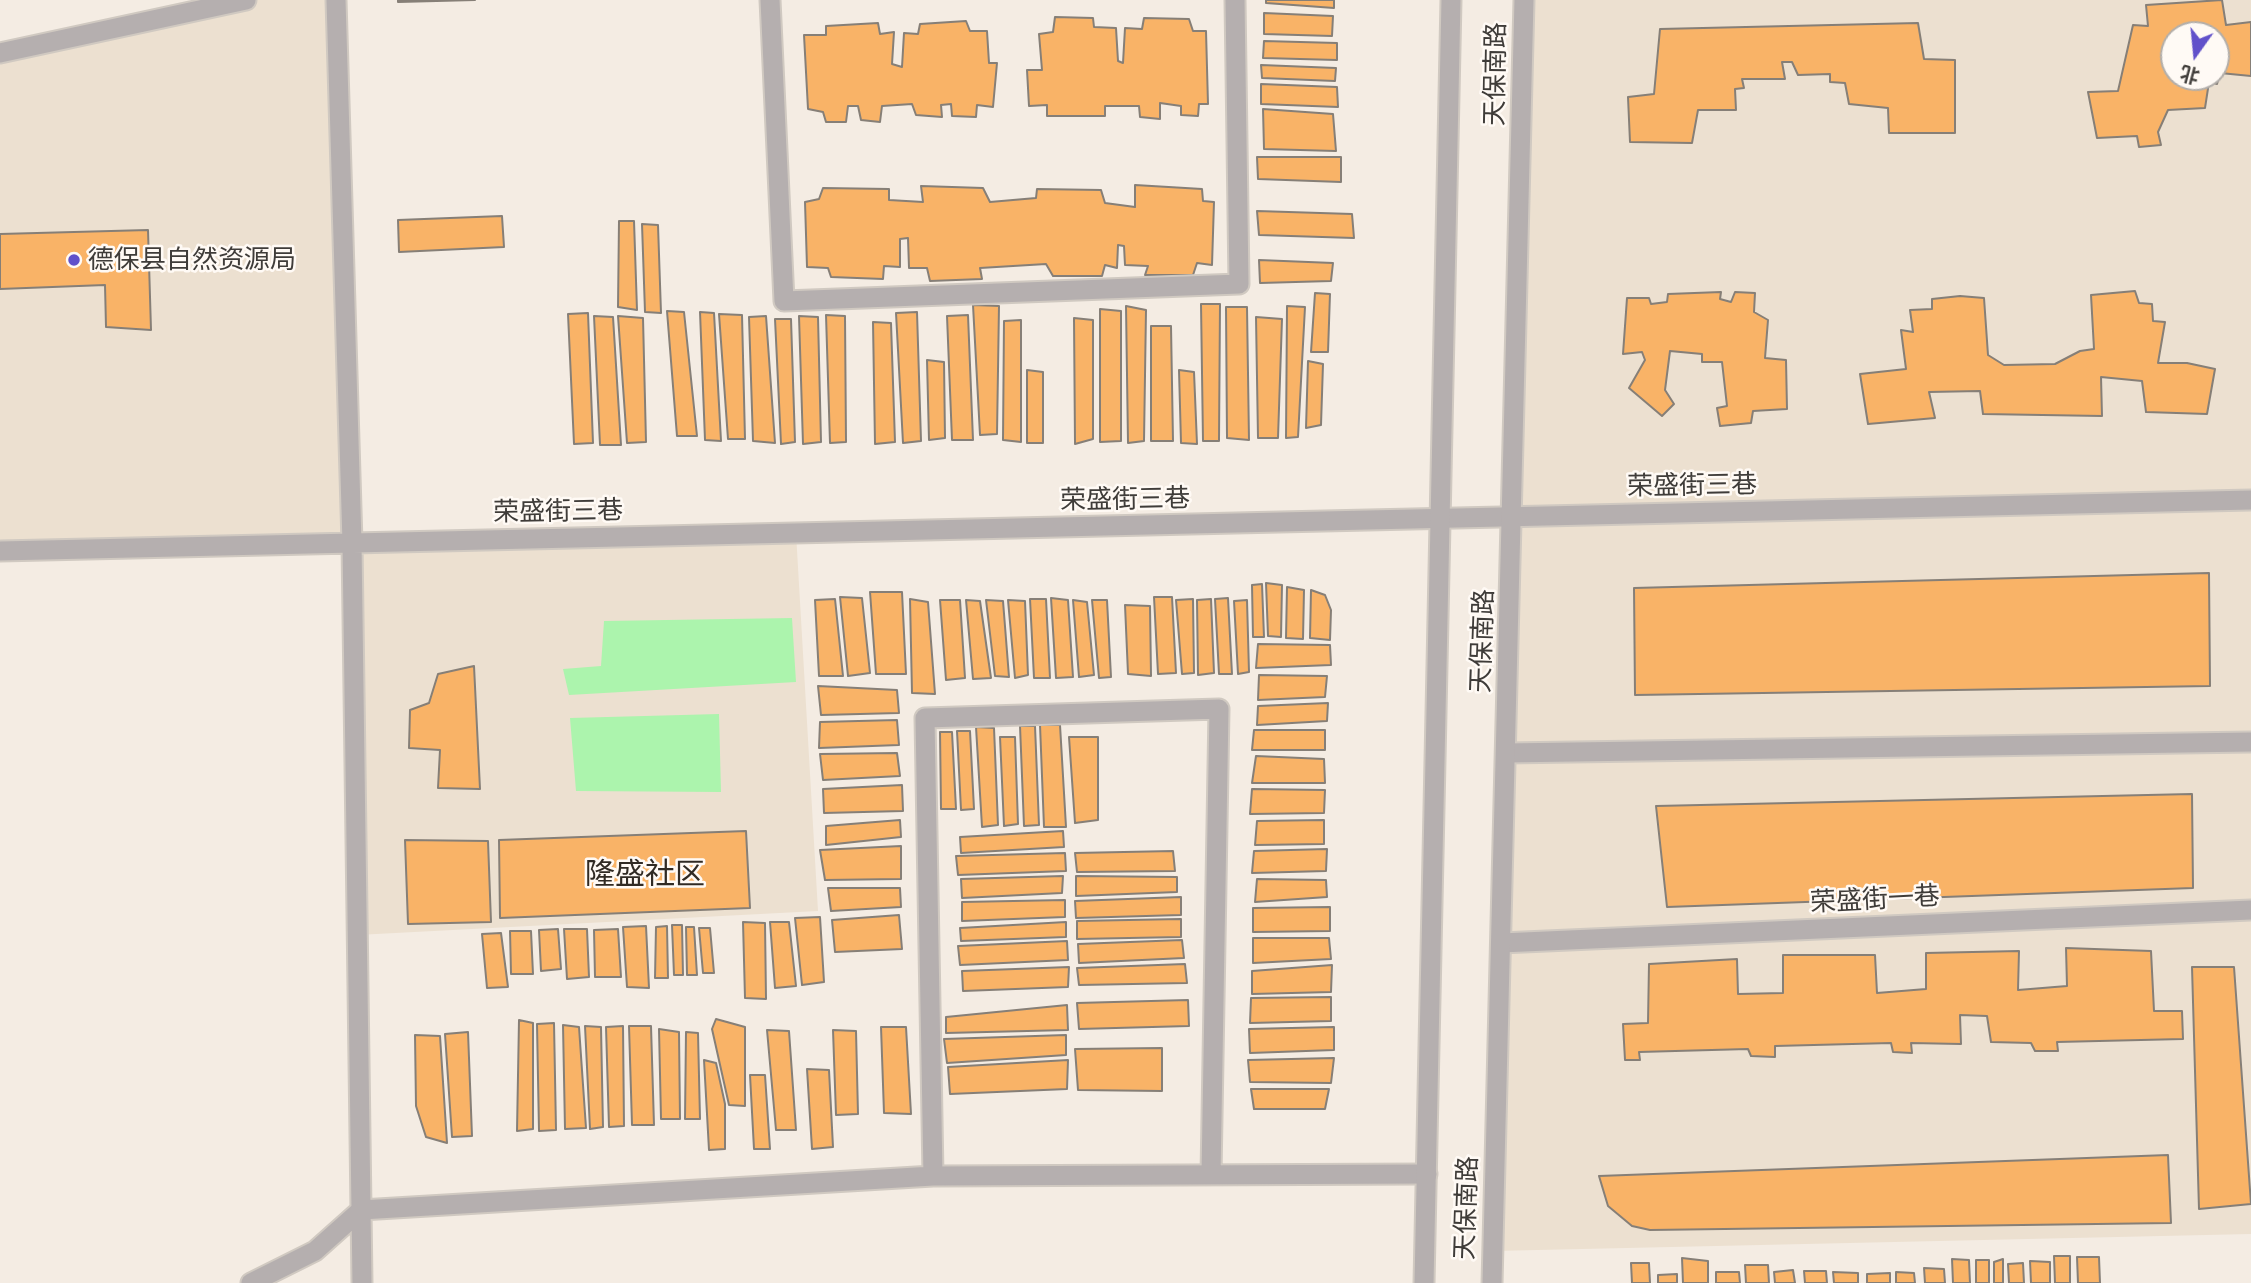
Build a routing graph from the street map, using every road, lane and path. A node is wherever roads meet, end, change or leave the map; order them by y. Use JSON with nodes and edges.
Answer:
{"nodes":[{"id":1,"x":246,"y":0,"type":"edge"},
{"id":2,"x":337,"y":0,"type":"edge"},
{"id":3,"x":770,"y":0,"type":"edge"},
{"id":4,"x":1236,"y":0,"type":"edge"},
{"id":5,"x":1451,"y":0,"type":"edge"},
{"id":6,"x":1524,"y":0,"type":"edge"},
{"id":7,"x":0,"y":53,"type":"edge"},
{"id":8,"x":2251,"y":500,"type":"edge"},
{"id":9,"x":1513,"y":517,"type":"junction"},
{"id":10,"x":1443,"y":519,"type":"junction"},
{"id":11,"x":352,"y":543,"type":"junction"},
{"id":12,"x":0,"y":551,"type":"edge"},
{"id":13,"x":2251,"y":742,"type":"edge"},
{"id":14,"x":1506,"y":753,"type":"junction"},
{"id":15,"x":2251,"y":910,"type":"edge"},
{"id":16,"x":1501,"y":943,"type":"junction"},
{"id":17,"x":1427,"y":1174,"type":"junction"},
{"id":18,"x":1211,"y":1175,"type":"junction"},
{"id":19,"x":933,"y":1176,"type":"junction"},
{"id":20,"x":361,"y":1210,"type":"junction"},
{"id":21,"x":251,"y":1283,"type":"edge"},
{"id":22,"x":362,"y":1283,"type":"edge"},
{"id":23,"x":1424,"y":1283,"type":"edge"},
{"id":24,"x":1492,"y":1283,"type":"edge"}],
"edges":[{"from":1,"to":7,"type":"street"},
{"from":2,"to":11,"type":"street"},
{"from":3,"to":4,"type":"street"},
{"from":5,"to":10,"type":"street","name":"天保南路"},
{"from":6,"to":9,"type":"street","name":"天保南路"},
{"from":8,"to":9,"type":"street","name":"荣盛街三巷"},
{"from":9,"to":10,"type":"street","name":"荣盛街三巷"},
{"from":9,"to":14,"type":"street","name":"天保南路"},
{"from":10,"to":11,"type":"street","name":"荣盛街三巷"},
{"from":10,"to":17,"type":"street","name":"天保南路"},
{"from":11,"to":12,"type":"street","name":"荣盛街三巷"},
{"from":11,"to":20,"type":"street"},
{"from":13,"to":14,"type":"street"},
{"from":14,"to":16,"type":"street","name":"天保南路"},
{"from":15,"to":16,"type":"street","name":"荣盛街一巷"},
{"from":16,"to":24,"type":"street","name":"天保南路"},
{"from":17,"to":18,"type":"street"},
{"from":17,"to":23,"type":"street","name":"天保南路"},
{"from":18,"to":19,"type":"street"},
{"from":18,"to":19,"type":"street"},
{"from":19,"to":20,"type":"street"},
{"from":20,"to":21,"type":"street"},
{"from":20,"to":22,"type":"street"}]}
